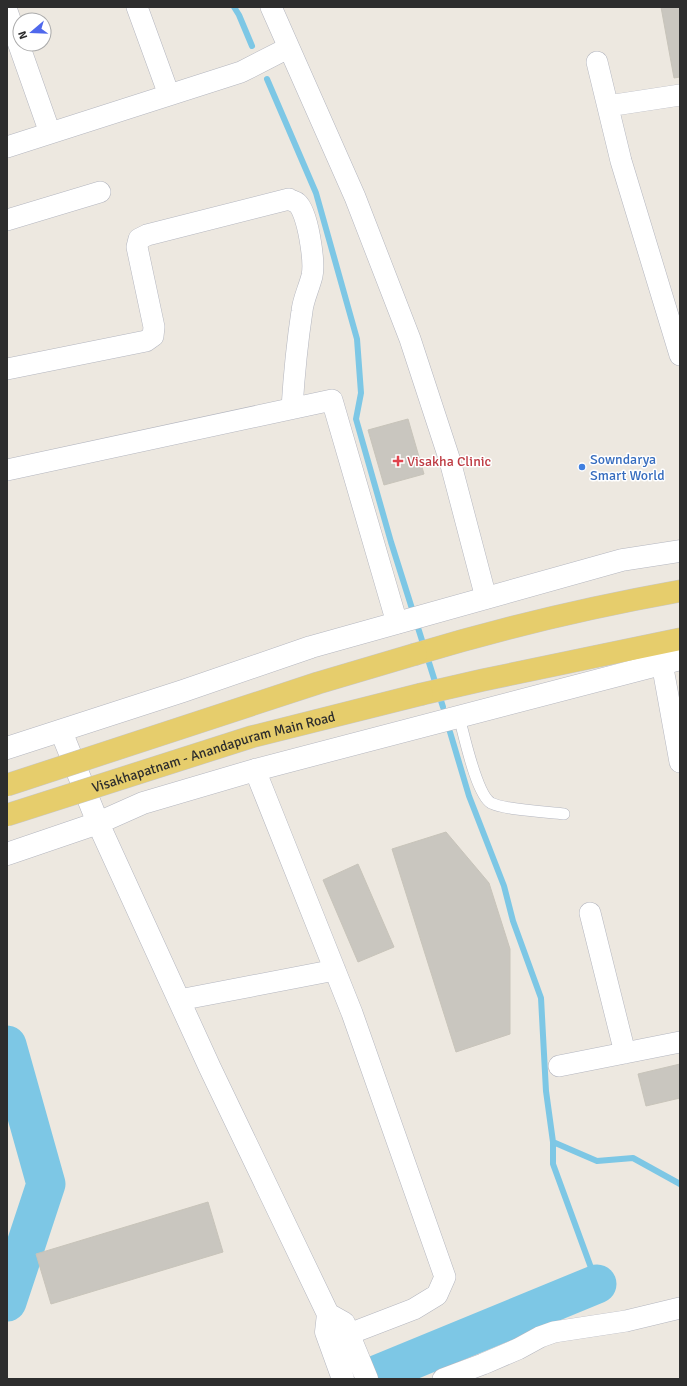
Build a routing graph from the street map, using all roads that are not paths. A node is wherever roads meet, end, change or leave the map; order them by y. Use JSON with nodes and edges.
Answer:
{"nodes":[{"id":1,"x":137,"y":7,"type":"edge"},
{"id":2,"x":271,"y":7,"type":"edge"},
{"id":3,"x":7,"y":12,"type":"edge"},
{"id":4,"x":288,"y":48,"type":"junction"},
{"id":5,"x":597,"y":62,"type":"dead end"},
{"id":6,"x":170,"y":95,"type":"junction"},
{"id":7,"x":680,"y":95,"type":"edge"},
{"id":8,"x":608,"y":106,"type":"junction"},
{"id":9,"x":50,"y":133,"type":"junction"},
{"id":10,"x":7,"y":147,"type":"edge"},
{"id":11,"x":100,"y":192,"type":"dead end"},
{"id":12,"x":7,"y":220,"type":"edge"},
{"id":13,"x":680,"y":356,"type":"edge"},
{"id":14,"x":7,"y":369,"type":"edge"},
{"id":15,"x":292,"y":408,"type":"junction"},
{"id":16,"x":7,"y":470,"type":"edge"},
{"id":17,"x":680,"y":551,"type":"edge"},
{"id":18,"x":680,"y":591,"type":"edge"},
{"id":19,"x":486,"y":598,"type":"junction"},
{"id":20,"x":409,"y":620,"type":"junction"},
{"id":21,"x":680,"y":639,"type":"edge"},
{"id":22,"x":671,"y":661,"type":"edge"},
{"id":23,"x":459,"y":716,"type":"junction"},
{"id":24,"x":61,"y":731,"type":"junction"},
{"id":25,"x":7,"y":748,"type":"edge"},
{"id":26,"x":680,"y":762,"type":"edge"},
{"id":27,"x":255,"y":770,"type":"junction"},
{"id":28,"x":7,"y":785,"type":"edge"},
{"id":29,"x":564,"y":814,"type":"dead end"},
{"id":30,"x":7,"y":815,"type":"edge"},
{"id":31,"x":98,"y":823,"type":"junction"},
{"id":32,"x":7,"y":854,"type":"edge"},
{"id":33,"x":590,"y":913,"type":"dead end"},
{"id":34,"x":335,"y":970,"type":"junction"},
{"id":35,"x":179,"y":1000,"type":"junction"},
{"id":36,"x":680,"y":1042,"type":"edge"},
{"id":37,"x":625,"y":1053,"type":"junction"},
{"id":38,"x":559,"y":1066,"type":"dead end"},
{"id":39,"x":680,"y":1308,"type":"edge"},
{"id":40,"x":328,"y":1314,"type":"junction"},
{"id":41,"x":351,"y":1339,"type":"junction"},
{"id":42,"x":343,"y":1379,"type":"edge"},
{"id":43,"x":367,"y":1379,"type":"edge"},
{"id":44,"x":444,"y":1379,"type":"edge"}],
"edges":[{"from":1,"to":6,"type":"street"},
{"from":2,"to":4,"type":"street"},
{"from":3,"to":9,"type":"street"},
{"from":4,"to":6,"type":"street"},
{"from":4,"to":19,"type":"street"},
{"from":5,"to":8,"type":"street"},
{"from":6,"to":9,"type":"street"},
{"from":7,"to":8,"type":"street"},
{"from":8,"to":13,"type":"street"},
{"from":9,"to":10,"type":"street"},
{"from":11,"to":12,"type":"street"},
{"from":14,"to":15,"type":"street"},
{"from":15,"to":16,"type":"street"},
{"from":15,"to":20,"type":"street"},
{"from":17,"to":19,"type":"street"},
{"from":18,"to":28,"type":"main road","name":"Visakhapatnam - Anandapuram Main Road","bridge":true},
{"from":19,"to":20,"type":"street"},
{"from":20,"to":24,"type":"street"},
{"from":21,"to":30,"type":"main road","name":"Visakhapatnam - Anandapuram Main Road","bridge":true},
{"from":22,"to":23,"type":"street"},
{"from":22,"to":26,"type":"street"},
{"from":23,"to":27,"type":"street"},
{"from":23,"to":29,"type":"lane"},
{"from":24,"to":25,"type":"street"},
{"from":24,"to":31,"type":"street"},
{"from":27,"to":31,"type":"street"},
{"from":27,"to":34,"type":"street"},
{"from":31,"to":32,"type":"street"},
{"from":31,"to":35,"type":"street"},
{"from":33,"to":37,"type":"street"},
{"from":34,"to":35,"type":"street"},
{"from":34,"to":41,"type":"street"},
{"from":35,"to":40,"type":"street"},
{"from":36,"to":37,"type":"street"},
{"from":37,"to":38,"type":"street"},
{"from":39,"to":44,"type":"street"},
{"from":40,"to":41,"type":"street"},
{"from":40,"to":42,"type":"street"},
{"from":41,"to":43,"type":"street"}]}
